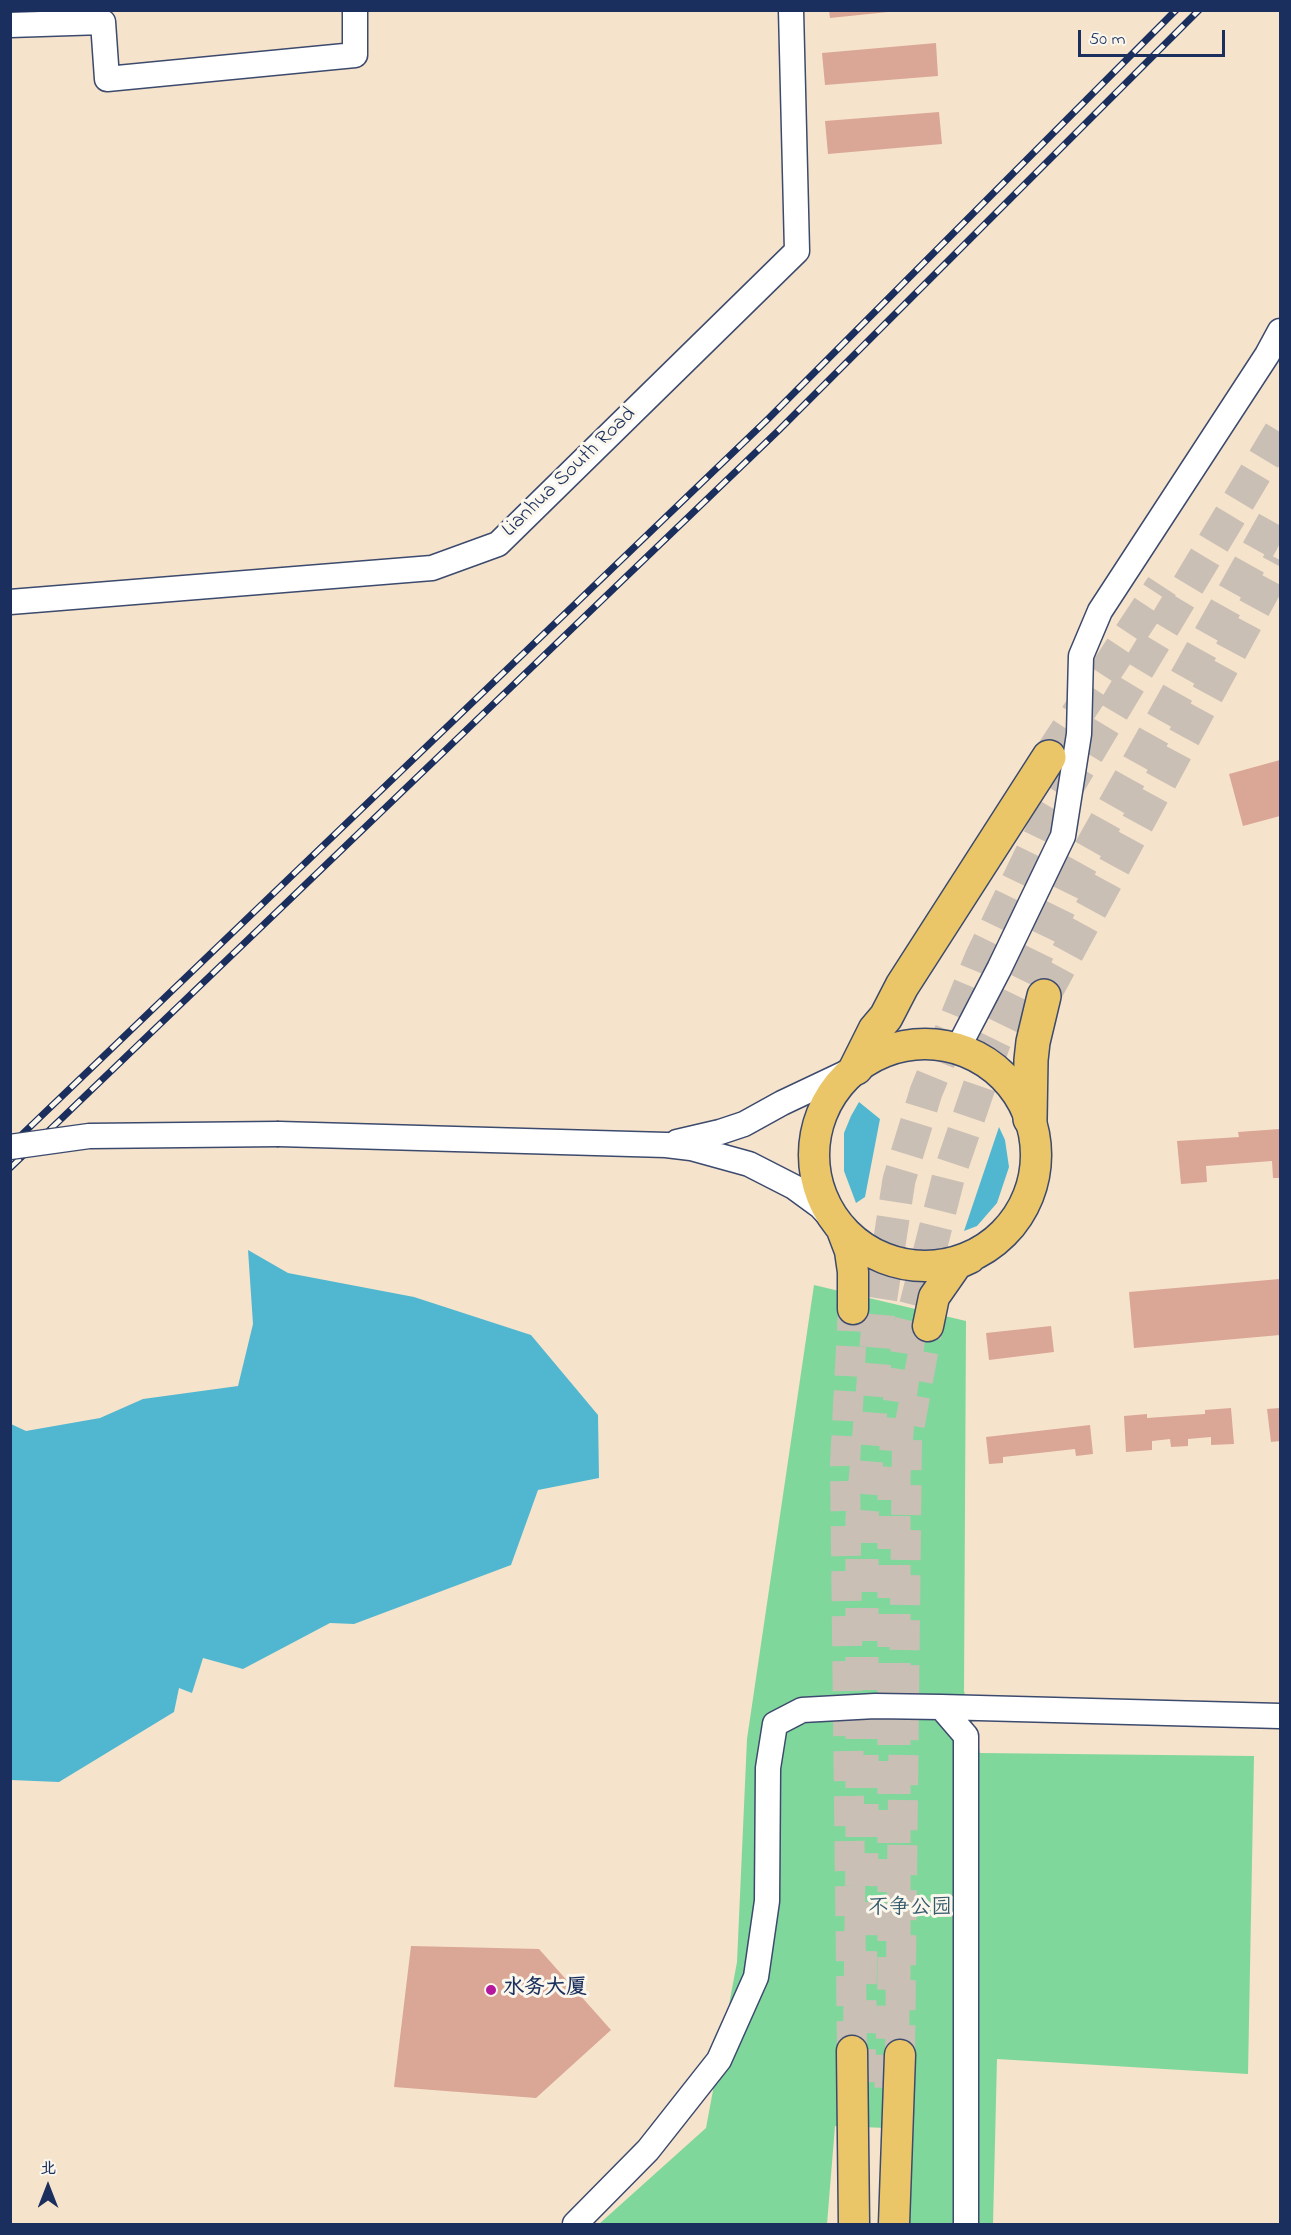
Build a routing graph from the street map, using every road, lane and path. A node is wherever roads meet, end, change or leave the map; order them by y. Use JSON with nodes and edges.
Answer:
{"nodes":[{"id":1,"x":355,"y":10,"type":"edge"},
{"id":2,"x":791,"y":10,"type":"edge"},
{"id":3,"x":10,"y":26,"type":"edge"},
{"id":4,"x":1281,"y":331,"type":"edge"},
{"id":5,"x":10,"y":602,"type":"edge"},
{"id":6,"x":1049,"y":757,"type":"tunnel mouth"},
{"id":7,"x":1044,"y":996,"type":"tunnel mouth"},
{"id":8,"x":957,"y":1050,"type":"junction"},
{"id":9,"x":856,"y":1068,"type":"junction"},
{"id":10,"x":1030,"y":1119,"type":"junction"},
{"id":11,"x":666,"y":1145,"type":"junction"},
{"id":12,"x":10,"y":1147,"type":"edge"},
{"id":13,"x":842,"y":1230,"type":"junction"},
{"id":14,"x":970,"y":1258,"type":"junction"},
{"id":15,"x":853,"y":1309,"type":"tunnel mouth"},
{"id":16,"x":928,"y":1326,"type":"tunnel mouth"},
{"id":17,"x":941,"y":1707,"type":"junction"},
{"id":18,"x":1281,"y":1716,"type":"edge"},
{"id":19,"x":852,"y":2051,"type":"tunnel mouth"},
{"id":20,"x":900,"y":2055,"type":"tunnel mouth"},
{"id":21,"x":575,"y":2224,"type":"edge"},
{"id":22,"x":854,"y":2224,"type":"edge"},
{"id":23,"x":894,"y":2224,"type":"edge"},
{"id":24,"x":966,"y":2224,"type":"edge"}],
"edges":[{"from":1,"to":3,"type":"street"},
{"from":2,"to":5,"type":"street","name":"Lianhua South Road"},
{"from":4,"to":8,"type":"street"},
{"from":6,"to":9,"type":"highway"},
{"from":7,"to":10,"type":"highway"},
{"from":8,"to":9,"type":"main road"},
{"from":8,"to":10,"type":"main road"},
{"from":9,"to":11,"type":"street"},
{"from":9,"to":13,"type":"main road"},
{"from":10,"to":14,"type":"main road"},
{"from":11,"to":12,"type":"street","bridge":true},
{"from":11,"to":13,"type":"street"},
{"from":13,"to":14,"type":"main road"},
{"from":13,"to":15,"type":"main road"},
{"from":14,"to":16,"type":"main road"},
{"from":17,"to":18,"type":"street"},
{"from":17,"to":21,"type":"street"},
{"from":17,"to":24,"type":"street"},
{"from":19,"to":22,"type":"main road"},
{"from":20,"to":23,"type":"main road"}]}
